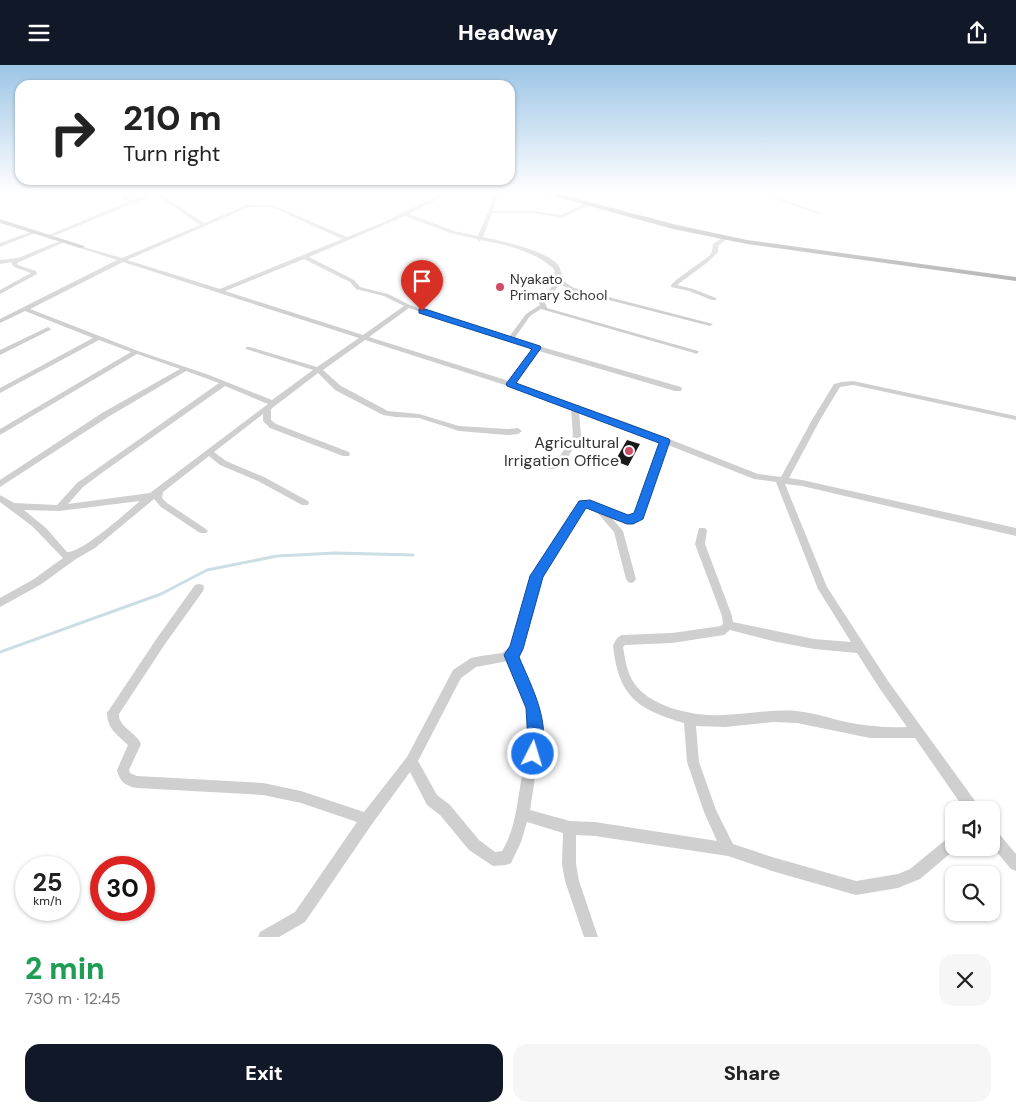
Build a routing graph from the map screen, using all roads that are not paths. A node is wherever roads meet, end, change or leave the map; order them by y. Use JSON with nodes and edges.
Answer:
{"nodes":[{"id":1,"x":32,"y":233,"type":"edge"},
{"id":2,"x":37,"y":233,"type":"edge"},
{"id":3,"x":57,"y":233,"type":"edge"},
{"id":4,"x":186,"y":233,"type":"edge"},
{"id":5,"x":332,"y":233,"type":"edge"},
{"id":6,"x":361,"y":233,"type":"edge"},
{"id":7,"x":454,"y":233,"type":"edge"},
{"id":8,"x":482,"y":233,"type":"edge"},
{"id":9,"x":703,"y":233,"type":"edge"},
{"id":10,"x":49,"y":236,"type":"junction"},
{"id":11,"x":725,"y":238,"type":"junction"},
{"id":12,"x":346,"y":239,"type":"junction"},
{"id":13,"x":479,"y":240,"type":"junction"},
{"id":14,"x":64,"y":241,"type":"junction"},
{"id":15,"x":0,"y":245,"type":"edge"},
{"id":16,"x":82,"y":247,"type":"joint"},
{"id":17,"x":305,"y":257,"type":"junction"},
{"id":18,"x":18,"y":260,"type":"junction"},
{"id":19,"x":122,"y":260,"type":"junction"},
{"id":20,"x":0,"y":262,"type":"edge"},
{"id":21,"x":1016,"y":279,"type":"edge"},
{"id":22,"x":559,"y":281,"type":"junction"},
{"id":23,"x":0,"y":291,"type":"edge"},
{"id":24,"x":220,"y":291,"type":"junction"},
{"id":25,"x":714,"y":299,"type":"dead end"},
{"id":26,"x":408,"y":306,"type":"junction"},
{"id":27,"x":542,"y":306,"type":"junction"},
{"id":28,"x":25,"y":309,"type":"junction"},
{"id":29,"x":0,"y":321,"type":"edge"},
{"id":30,"x":710,"y":324,"type":"dead end"},
{"id":31,"x":48,"y":329,"type":"dead end"},
{"id":32,"x":98,"y":337,"type":"junction"},
{"id":33,"x":365,"y":338,"type":"junction"},
{"id":34,"x":511,"y":339,"type":"junction"},
{"id":35,"x":248,"y":347,"type":"dead end"},
{"id":36,"x":537,"y":348,"type":"junction"},
{"id":37,"x":136,"y":351,"type":"junction"},
{"id":38,"x":696,"y":352,"type":"dead end"},
{"id":39,"x":0,"y":353,"type":"edge"},
{"id":40,"x":185,"y":369,"type":"junction"},
{"id":41,"x":319,"y":370,"type":"junction"},
{"id":42,"x":224,"y":383,"type":"junction"},
{"id":43,"x":511,"y":384,"type":"junction"},
{"id":44,"x":678,"y":389,"type":"dead end"},
{"id":45,"x":0,"y":391,"type":"edge"},
{"id":46,"x":270,"y":406,"type":"junction"},
{"id":47,"x":575,"y":406,"type":"junction"},
{"id":48,"x":1016,"y":418,"type":"edge"},
{"id":49,"x":518,"y":431,"type":"dead end"},
{"id":50,"x":0,"y":433,"type":"edge"},
{"id":51,"x":665,"y":441,"type":"junction"},
{"id":52,"x":209,"y":452,"type":"junction"},
{"id":53,"x":346,"y":454,"type":"dead end"},
{"id":54,"x":550,"y":467,"type":"dead end"},
{"id":55,"x":782,"y":481,"type":"junction"},
{"id":56,"x":0,"y":484,"type":"edge"},
{"id":57,"x":155,"y":493,"type":"junction"},
{"id":58,"x":0,"y":498,"type":"edge"},
{"id":59,"x":305,"y":503,"type":"dead end"},
{"id":60,"x":14,"y":506,"type":"junction"},
{"id":61,"x":59,"y":508,"type":"junction"},
{"id":62,"x":599,"y":509,"type":"junction"},
{"id":63,"x":702,"y":530,"type":"dead end"},
{"id":64,"x":203,"y":531,"type":"dead end"},
{"id":65,"x":1016,"y":533,"type":"edge"},
{"id":66,"x":73,"y":556,"type":"junction"},
{"id":67,"x":630,"y":579,"type":"dead end"},
{"id":68,"x":199,"y":588,"type":"dead end"},
{"id":69,"x":0,"y":603,"type":"edge"},
{"id":70,"x":728,"y":625,"type":"junction"},
{"id":71,"x":861,"y":648,"type":"junction"},
{"id":72,"x":511,"y":655,"type":"junction"},
{"id":73,"x":690,"y":719,"type":"junction"},
{"id":74,"x":917,"y":732,"type":"junction"},
{"id":75,"x":411,"y":761,"type":"junction"},
{"id":76,"x":967,"y":801,"type":"edge"},
{"id":77,"x":524,"y":815,"type":"junction"},
{"id":78,"x":367,"y":819,"type":"junction"},
{"id":79,"x":570,"y":828,"type":"junction"},
{"id":80,"x":1000,"y":845,"type":"edge"},
{"id":81,"x":728,"y":849,"type":"junction"},
{"id":82,"x":945,"y":849,"type":"edge"},
{"id":83,"x":1016,"y":864,"type":"edge"},
{"id":84,"x":265,"y":937,"type":"edge"},
{"id":85,"x":591,"y":937,"type":"edge"}],
"edges":[{"from":1,"to":15,"type":"street"},
{"from":2,"to":10,"type":"main road"},
{"from":3,"to":10,"type":"street"},
{"from":4,"to":19,"type":"street"},
{"from":5,"to":12,"type":"street"},
{"from":6,"to":12,"type":"street"},
{"from":7,"to":13,"type":"street"},
{"from":8,"to":13,"type":"street"},
{"from":9,"to":11,"type":"highway"},
{"from":10,"to":14,"type":"main road"},
{"from":11,"to":21,"type":"highway"},
{"from":11,"to":25,"type":"street"},
{"from":12,"to":17,"type":"street"},
{"from":13,"to":22,"type":"street"},
{"from":14,"to":16,"type":"main road"},
{"from":14,"to":18,"type":"street"},
{"from":16,"to":19,"type":"street"},
{"from":17,"to":24,"type":"street"},
{"from":17,"to":26,"type":"street"},
{"from":18,"to":20,"type":"street"},
{"from":18,"to":23,"type":"street"},
{"from":19,"to":24,"type":"street"},
{"from":19,"to":28,"type":"street"},
{"from":22,"to":27,"type":"street"},
{"from":22,"to":30,"type":"street"},
{"from":24,"to":33,"type":"street"},
{"from":26,"to":33,"type":"street"},
{"from":26,"to":34,"type":"street"},
{"from":27,"to":34,"type":"street"},
{"from":27,"to":38,"type":"street"},
{"from":28,"to":29,"type":"street"},
{"from":28,"to":32,"type":"street"},
{"from":31,"to":39,"type":"street"},
{"from":32,"to":37,"type":"street"},
{"from":32,"to":45,"type":"street"},
{"from":33,"to":41,"type":"street"},
{"from":33,"to":43,"type":"street"},
{"from":34,"to":36,"type":"street"},
{"from":35,"to":41,"type":"street"},
{"from":36,"to":43,"type":"street"},
{"from":36,"to":44,"type":"street"},
{"from":37,"to":40,"type":"street"},
{"from":37,"to":50,"type":"street"},
{"from":40,"to":42,"type":"street"},
{"from":40,"to":56,"type":"street"},
{"from":41,"to":46,"type":"street"},
{"from":41,"to":49,"type":"street"},
{"from":42,"to":46,"type":"street"},
{"from":42,"to":61,"type":"street"},
{"from":43,"to":47,"type":"street"},
{"from":46,"to":52,"type":"street"},
{"from":46,"to":53,"type":"street"},
{"from":47,"to":51,"type":"street"},
{"from":47,"to":54,"type":"street"},
{"from":48,"to":55,"type":"street"},
{"from":51,"to":55,"type":"street"},
{"from":51,"to":62,"type":"street"},
{"from":52,"to":57,"type":"street"},
{"from":52,"to":59,"type":"street"},
{"from":55,"to":65,"type":"street"},
{"from":55,"to":71,"type":"street"},
{"from":57,"to":61,"type":"street"},
{"from":57,"to":64,"type":"street"},
{"from":57,"to":66,"type":"street"},
{"from":58,"to":60,"type":"street"},
{"from":60,"to":61,"type":"street"},
{"from":60,"to":66,"type":"street"},
{"from":62,"to":67,"type":"street"},
{"from":62,"to":72,"type":"street"},
{"from":63,"to":70,"type":"street"},
{"from":66,"to":69,"type":"street"},
{"from":68,"to":78,"type":"street"},
{"from":70,"to":71,"type":"street"},
{"from":70,"to":73,"type":"street"},
{"from":71,"to":74,"type":"street"},
{"from":72,"to":75,"type":"street"},
{"from":72,"to":77,"type":"street"},
{"from":73,"to":74,"type":"street"},
{"from":73,"to":81,"type":"street"},
{"from":74,"to":76,"type":"street"},
{"from":75,"to":77,"type":"street"},
{"from":75,"to":78,"type":"street"},
{"from":77,"to":79,"type":"street"},
{"from":78,"to":84,"type":"street"},
{"from":79,"to":81,"type":"street"},
{"from":79,"to":85,"type":"street"},
{"from":80,"to":83,"type":"street"},
{"from":81,"to":82,"type":"street"}]}
